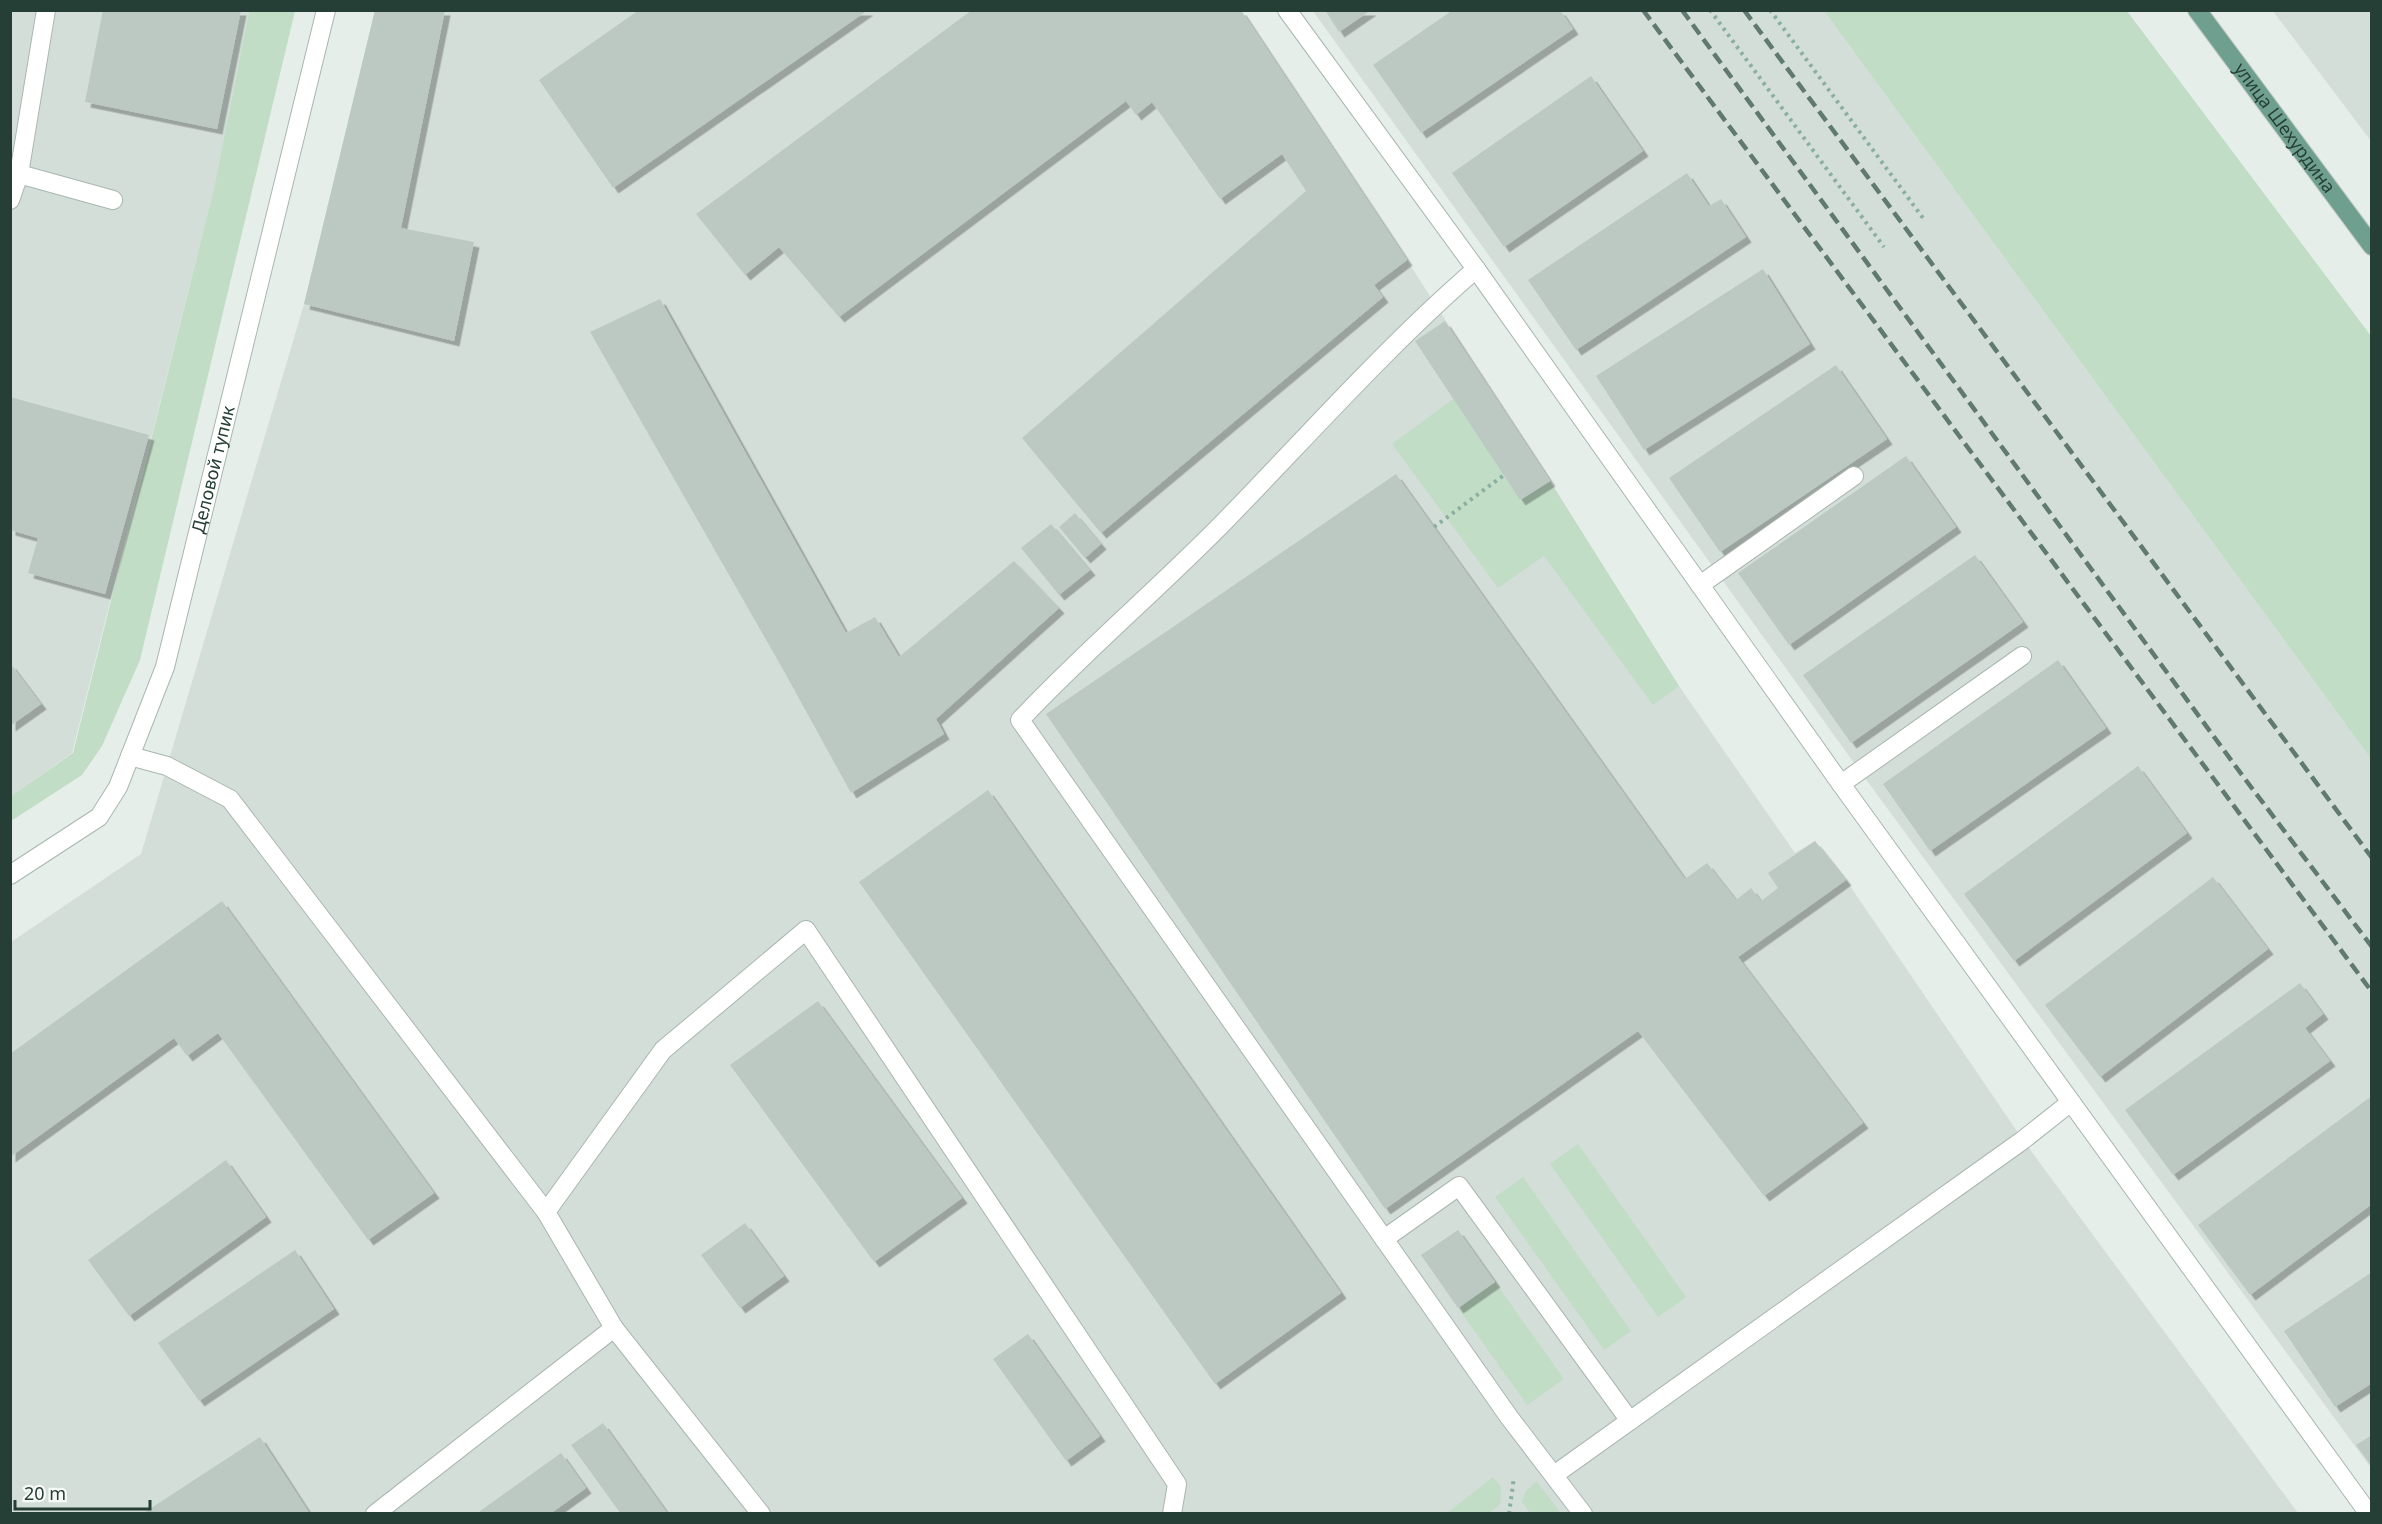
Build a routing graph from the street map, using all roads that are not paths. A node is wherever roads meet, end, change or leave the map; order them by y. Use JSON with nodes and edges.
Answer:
{"nodes":[{"id":1,"x":46,"y":10,"type":"edge"},
{"id":2,"x":326,"y":10,"type":"edge"},
{"id":3,"x":1287,"y":10,"type":"edge"},
{"id":4,"x":2197,"y":10,"type":"edge"},
{"id":5,"x":19,"y":174,"type":"junction"},
{"id":6,"x":113,"y":200,"type":"dead end"},
{"id":7,"x":10,"y":201,"type":"edge"},
{"id":8,"x":2372,"y":246,"type":"edge"},
{"id":9,"x":1476,"y":269,"type":"junction"},
{"id":10,"x":1854,"y":476,"type":"dead end"},
{"id":11,"x":1700,"y":585,"type":"junction"},
{"id":12,"x":2022,"y":656,"type":"dead end"},
{"id":13,"x":130,"y":756,"type":"junction"},
{"id":14,"x":1841,"y":784,"type":"junction"},
{"id":15,"x":10,"y":875,"type":"edge"},
{"id":16,"x":2071,"y":1102,"type":"junction"},
{"id":17,"x":546,"y":1212,"type":"junction"},
{"id":18,"x":1384,"y":1239,"type":"junction"},
{"id":19,"x":614,"y":1328,"type":"junction"},
{"id":20,"x":1630,"y":1421,"type":"junction"},
{"id":21,"x":1554,"y":1475,"type":"junction"},
{"id":22,"x":375,"y":1514,"type":"edge"},
{"id":23,"x":760,"y":1514,"type":"edge"},
{"id":24,"x":1172,"y":1514,"type":"edge"},
{"id":25,"x":1582,"y":1514,"type":"edge"},
{"id":26,"x":2369,"y":1514,"type":"edge"}],
"edges":[{"from":1,"to":5,"type":"street"},
{"from":2,"to":13,"type":"street","name":"Деловой тупик"},
{"from":3,"to":9,"type":"street"},
{"from":4,"to":8,"type":"main road","name":"улица Шехурдина"},
{"from":5,"to":6,"type":"street"},
{"from":5,"to":7,"type":"street"},
{"from":9,"to":11,"type":"street"},
{"from":9,"to":18,"type":"street"},
{"from":10,"to":11,"type":"street"},
{"from":11,"to":14,"type":"street"},
{"from":12,"to":14,"type":"street"},
{"from":13,"to":15,"type":"street","name":"Деловой тупик"},
{"from":13,"to":17,"type":"street"},
{"from":14,"to":16,"type":"street"},
{"from":16,"to":20,"type":"street"},
{"from":16,"to":26,"type":"street"},
{"from":17,"to":19,"type":"street"},
{"from":17,"to":24,"type":"street"},
{"from":18,"to":20,"type":"street"},
{"from":18,"to":21,"type":"street"},
{"from":19,"to":22,"type":"street"},
{"from":19,"to":23,"type":"street"},
{"from":20,"to":21,"type":"street"},
{"from":21,"to":25,"type":"street"}]}
